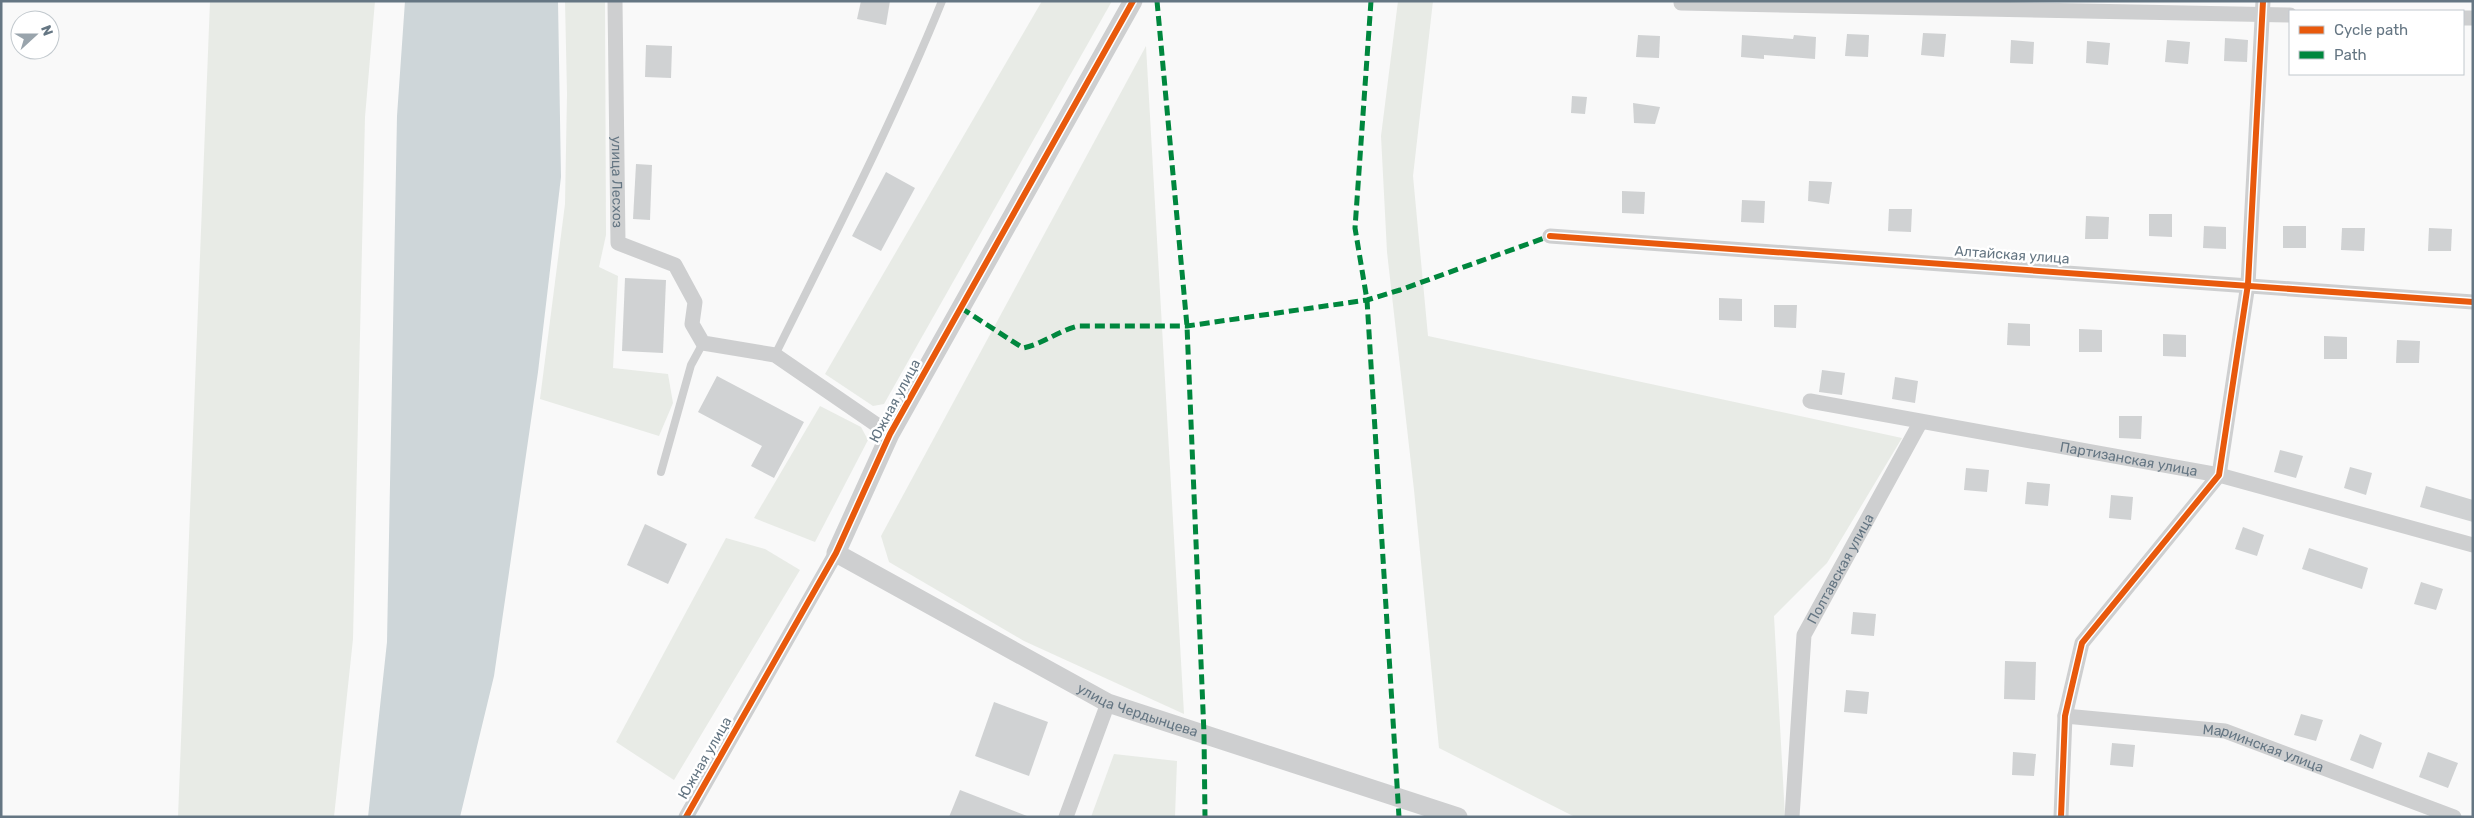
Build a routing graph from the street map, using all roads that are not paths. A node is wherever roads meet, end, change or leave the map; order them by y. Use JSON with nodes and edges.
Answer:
{"nodes":[{"id":1,"x":615,"y":1,"type":"edge"},
{"id":2,"x":942,"y":1,"type":"edge"},
{"id":3,"x":1133,"y":1,"type":"edge"},
{"id":4,"x":1681,"y":3,"type":"dead end"},
{"id":5,"x":1986,"y":5,"type":"edge"},
{"id":6,"x":2262,"y":8,"type":"edge"},
{"id":7,"x":2289,"y":14,"type":"edge"},
{"id":8,"x":1550,"y":236,"type":"dead end"},
{"id":9,"x":2248,"y":284,"type":"junction"},
{"id":10,"x":2473,"y":302,"type":"edge"},
{"id":11,"x":703,"y":343,"type":"junction"},
{"id":12,"x":775,"y":355,"type":"junction"},
{"id":13,"x":1810,"y":401,"type":"dead end"},
{"id":14,"x":1920,"y":422,"type":"junction"},
{"id":15,"x":890,"y":434,"type":"junction"},
{"id":16,"x":661,"y":472,"type":"dead end"},
{"id":17,"x":2218,"y":475,"type":"junction"},
{"id":18,"x":2473,"y":545,"type":"edge"},
{"id":19,"x":836,"y":553,"type":"junction"},
{"id":20,"x":1108,"y":703,"type":"junction"},
{"id":21,"x":2065,"y":716,"type":"junction"},
{"id":22,"x":686,"y":817,"type":"edge"},
{"id":23,"x":1066,"y":817,"type":"edge"},
{"id":24,"x":1458,"y":817,"type":"edge"},
{"id":25,"x":1792,"y":817,"type":"edge"},
{"id":26,"x":2061,"y":817,"type":"edge"},
{"id":27,"x":2454,"y":817,"type":"edge"}],
"edges":[{"from":1,"to":11,"type":"street","name":"улица Лесхоз"},
{"from":2,"to":12,"type":"lane"},
{"from":3,"to":15,"type":"street","name":"Южная улица"},
{"from":4,"to":5,"type":"street"},
{"from":5,"to":6,"type":"street"},
{"from":6,"to":7,"type":"street"},
{"from":6,"to":9,"type":"street"},
{"from":8,"to":9,"type":"street","name":"Алтайская улица"},
{"from":9,"to":10,"type":"street","name":"Алтайская улица"},
{"from":9,"to":17,"type":"street"},
{"from":11,"to":12,"type":"street"},
{"from":11,"to":16,"type":"lane"},
{"from":12,"to":15,"type":"street"},
{"from":13,"to":14,"type":"street","name":"Партизанская улица"},
{"from":14,"to":17,"type":"street","name":"Партизанская улица"},
{"from":14,"to":25,"type":"street","name":"Полтавская улица"},
{"from":15,"to":19,"type":"street","name":"Южная улица"},
{"from":17,"to":18,"type":"street","name":"Партизанская улица"},
{"from":17,"to":21,"type":"street"},
{"from":19,"to":20,"type":"street","name":"улица Чердынцева"},
{"from":19,"to":22,"type":"street","name":"Южная улица"},
{"from":20,"to":23,"type":"street"},
{"from":20,"to":24,"type":"street","name":"улица Чердынцева"},
{"from":21,"to":26,"type":"street"},
{"from":21,"to":27,"type":"street","name":"Мариинская улица"}]}
